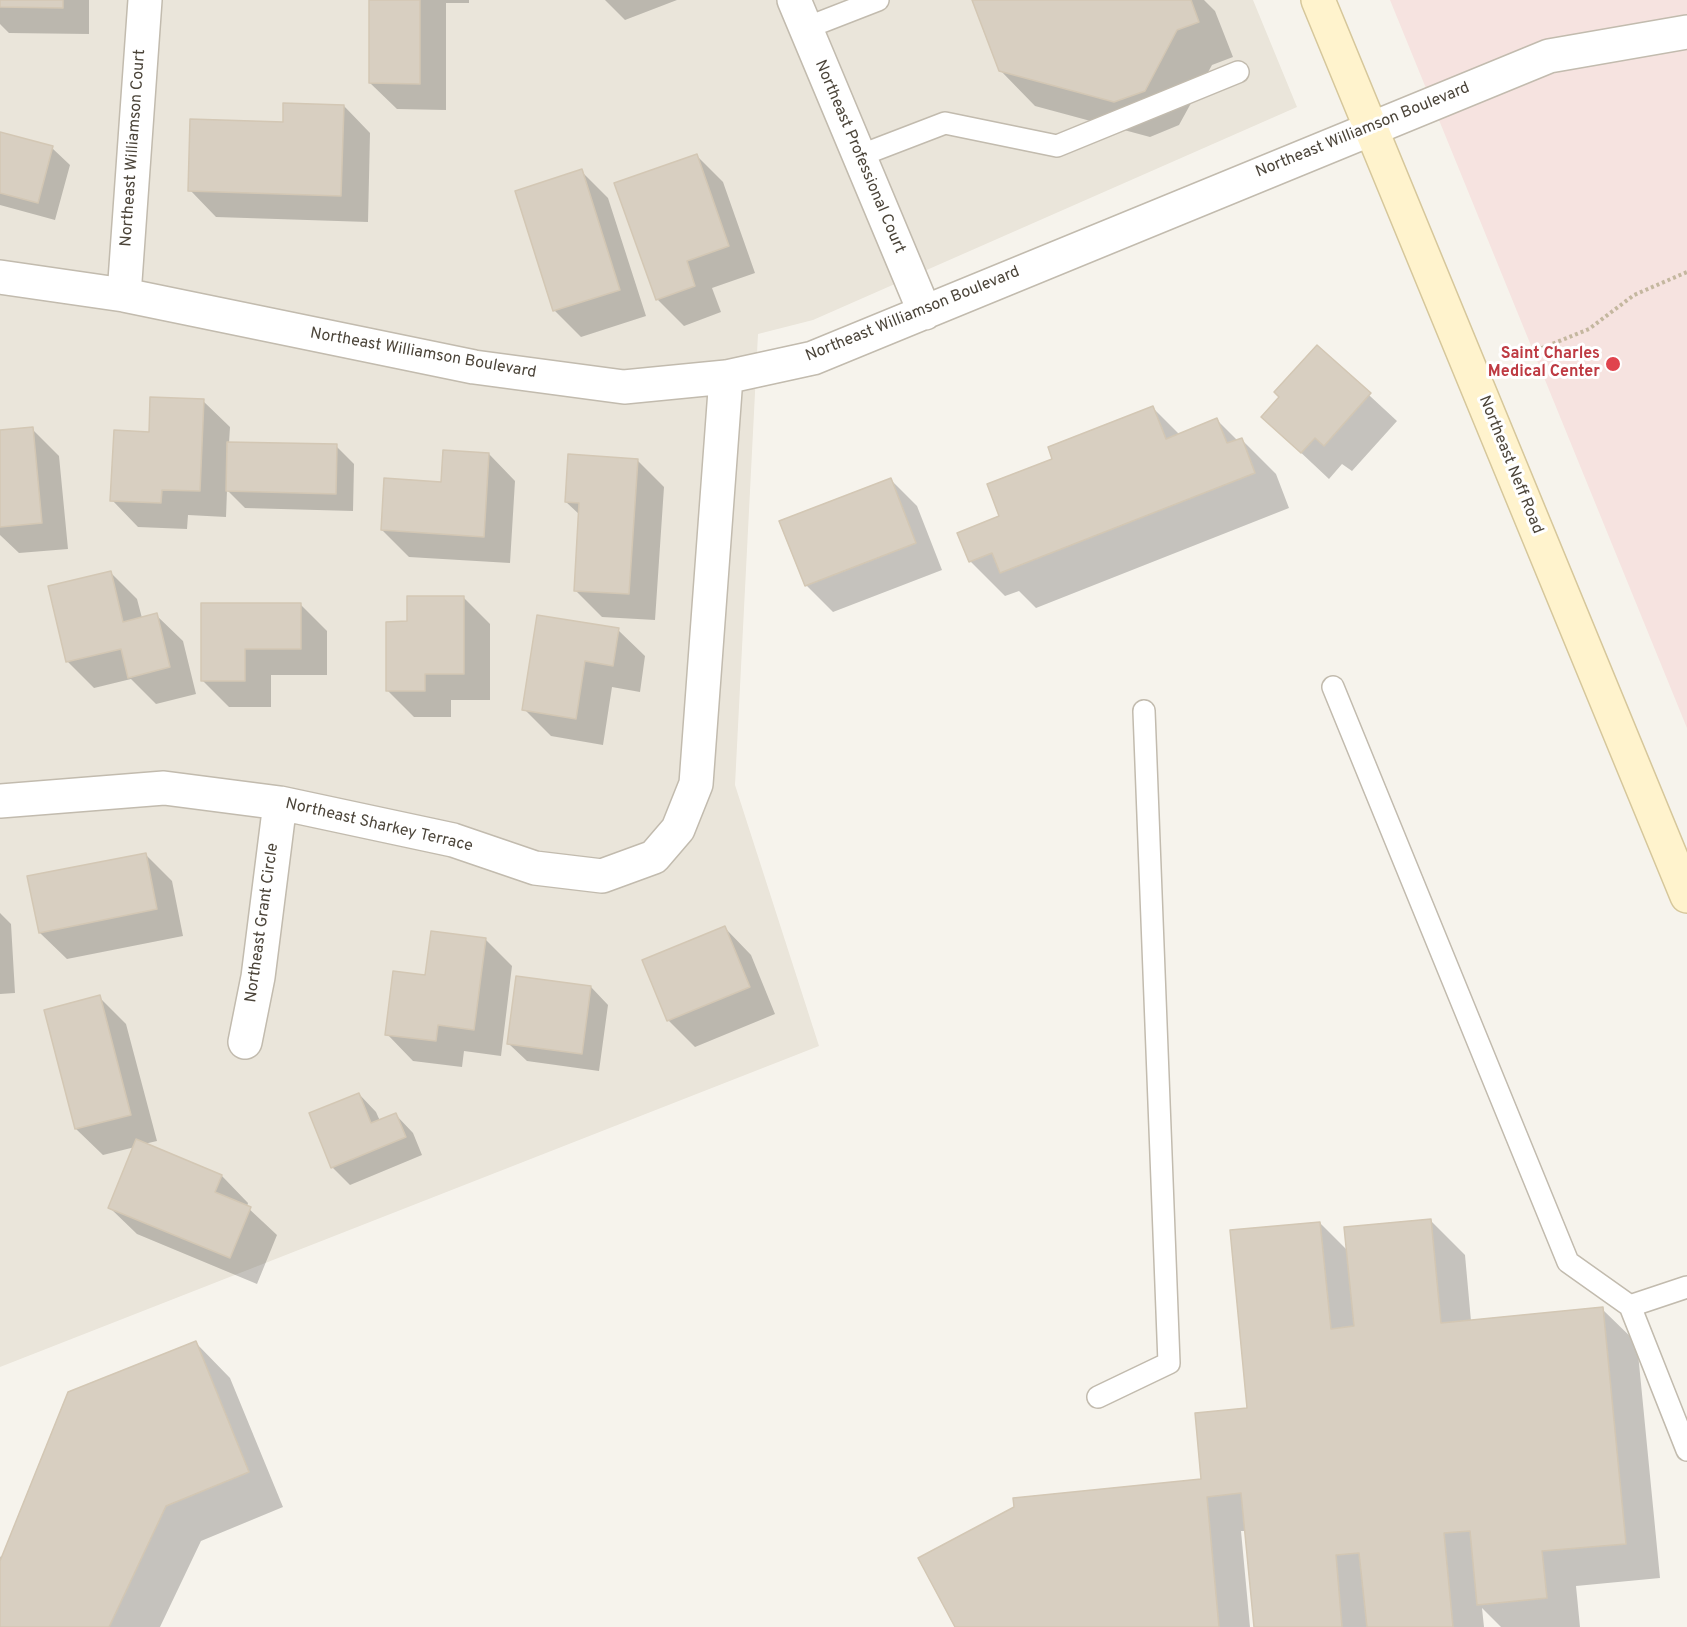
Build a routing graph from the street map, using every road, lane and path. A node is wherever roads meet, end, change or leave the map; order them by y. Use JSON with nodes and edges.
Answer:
{"nodes":[{"id":1,"x":145,"y":0,"type":"edge"},
{"id":2,"x":878,"y":0,"type":"edge"},
{"id":3,"x":1318,"y":0,"type":"edge"},
{"id":4,"x":800,"y":14,"type":"edge"},
{"id":5,"x":1687,"y":32,"type":"edge"},
{"id":6,"x":1238,"y":72,"type":"dead end"},
{"id":7,"x":1371,"y":128,"type":"junction"},
{"id":8,"x":859,"y":156,"type":"junction"},
{"id":9,"x":1687,"y":272,"type":"edge"},
{"id":10,"x":0,"y":277,"type":"edge"},
{"id":11,"x":124,"y":295,"type":"junction"},
{"id":12,"x":925,"y":313,"type":"junction"},
{"id":13,"x":1526,"y":355,"type":"dead end"},
{"id":14,"x":726,"y":377,"type":"junction"},
{"id":15,"x":1333,"y":687,"type":"dead end"},
{"id":16,"x":1144,"y":711,"type":"dead end"},
{"id":17,"x":0,"y":801,"type":"edge"},
{"id":18,"x":280,"y":803,"type":"junction"},
{"id":19,"x":1687,"y":896,"type":"edge"},
{"id":20,"x":244,"y":1042,"type":"dead end"},
{"id":21,"x":1687,"y":1287,"type":"edge"},
{"id":22,"x":1630,"y":1306,"type":"junction"},
{"id":23,"x":1098,"y":1397,"type":"dead end"},
{"id":24,"x":1687,"y":1450,"type":"edge"}],
"edges":[{"from":1,"to":11,"type":"street","name":"Northeast Williamson Court"},
{"from":2,"to":4,"type":"lane"},
{"from":3,"to":7,"type":"main road","name":"Northeast Neff Road"},
{"from":4,"to":8,"type":"street","name":"Northeast Professional Court"},
{"from":5,"to":7,"type":"street","name":"Northeast Williamson Boulevard"},
{"from":6,"to":8,"type":"lane"},
{"from":7,"to":12,"type":"street","name":"Northeast Williamson Boulevard"},
{"from":7,"to":19,"type":"main road","name":"Northeast Neff Road"},
{"from":8,"to":12,"type":"street","name":"Northeast Professional Court"},
{"from":9,"to":13,"type":"path"},
{"from":10,"to":11,"type":"street","name":"Northeast Williamson Boulevard"},
{"from":11,"to":14,"type":"street","name":"Northeast Williamson Boulevard"},
{"from":12,"to":14,"type":"street","name":"Northeast Williamson Boulevard"},
{"from":14,"to":18,"type":"street","name":"Northeast Sharkey Terrace"},
{"from":15,"to":22,"type":"lane"},
{"from":16,"to":23,"type":"lane"},
{"from":17,"to":18,"type":"street","name":"Northeast Sharkey Terrace"},
{"from":18,"to":20,"type":"street","name":"Northeast Grant Circle"},
{"from":21,"to":22,"type":"lane"},
{"from":22,"to":24,"type":"lane"}]}
